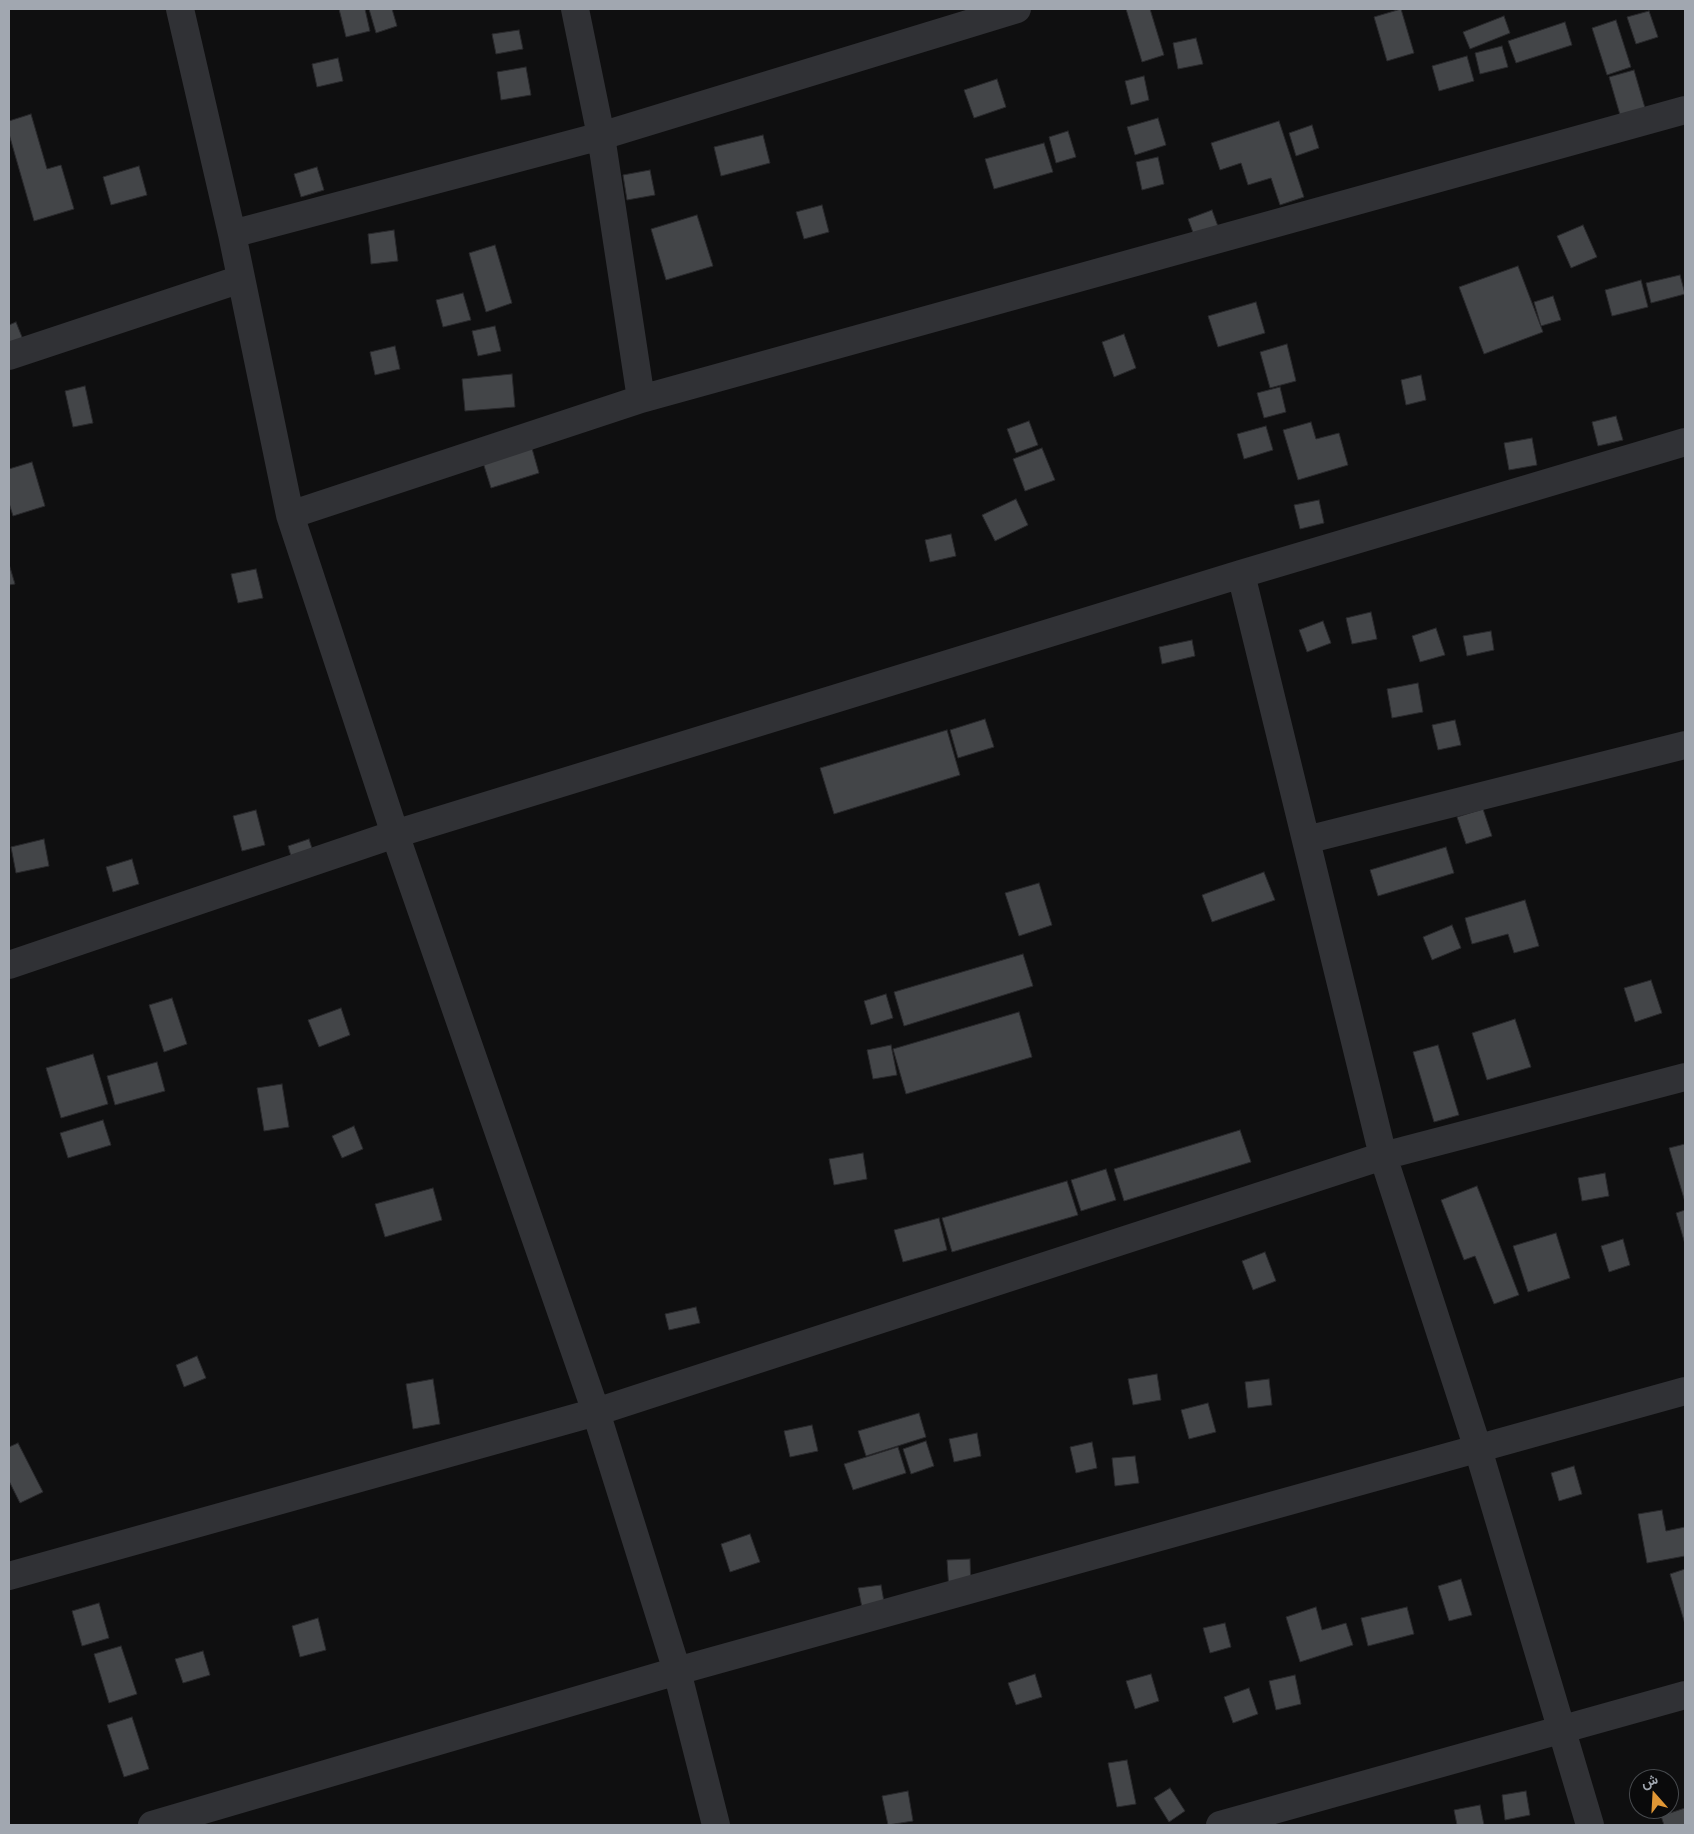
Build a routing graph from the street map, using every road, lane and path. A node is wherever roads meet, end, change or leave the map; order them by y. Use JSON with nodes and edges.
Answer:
{"nodes":[{"id":1,"x":180,"y":9,"type":"edge"},
{"id":2,"x":575,"y":9,"type":"edge"},
{"id":3,"x":1017,"y":9,"type":"edge"},
{"id":4,"x":1685,"y":110,"type":"edge"},
{"id":5,"x":601,"y":136,"type":"junction"},
{"id":6,"x":232,"y":234,"type":"junction"},
{"id":7,"x":241,"y":279,"type":"junction"},
{"id":8,"x":9,"y":356,"type":"edge"},
{"id":9,"x":641,"y":399,"type":"junction"},
{"id":10,"x":1685,"y":442,"type":"edge"},
{"id":11,"x":290,"y":515,"type":"junction"},
{"id":12,"x":1242,"y":574,"type":"junction"},
{"id":13,"x":1685,"y":745,"type":"edge"},
{"id":14,"x":395,"y":834,"type":"junction"},
{"id":15,"x":1306,"y":840,"type":"junction"},
{"id":16,"x":9,"y":965,"type":"edge"},
{"id":17,"x":1685,"y":1077,"type":"edge"},
{"id":18,"x":1383,"y":1156,"type":"junction"},
{"id":19,"x":1685,"y":1391,"type":"edge"},
{"id":20,"x":596,"y":1412,"type":"junction"},
{"id":21,"x":1478,"y":1449,"type":"junction"},
{"id":22,"x":9,"y":1576,"type":"edge"},
{"id":23,"x":678,"y":1671,"type":"junction"},
{"id":24,"x":1685,"y":1695,"type":"edge"},
{"id":25,"x":1562,"y":1730,"type":"junction"},
{"id":26,"x":152,"y":1825,"type":"edge"},
{"id":27,"x":716,"y":1825,"type":"edge"},
{"id":28,"x":1220,"y":1825,"type":"edge"},
{"id":29,"x":1590,"y":1825,"type":"edge"}],
"edges":[{"from":1,"to":6,"type":"street"},
{"from":2,"to":5,"type":"street"},
{"from":3,"to":5,"type":"street"},
{"from":4,"to":9,"type":"street"},
{"from":5,"to":6,"type":"street"},
{"from":5,"to":9,"type":"street"},
{"from":6,"to":7,"type":"street"},
{"from":7,"to":8,"type":"street"},
{"from":7,"to":11,"type":"street"},
{"from":9,"to":11,"type":"street"},
{"from":10,"to":12,"type":"street"},
{"from":11,"to":14,"type":"street"},
{"from":12,"to":14,"type":"street"},
{"from":12,"to":15,"type":"street"},
{"from":13,"to":15,"type":"street"},
{"from":14,"to":16,"type":"street"},
{"from":14,"to":20,"type":"street"},
{"from":15,"to":18,"type":"street"},
{"from":17,"to":18,"type":"street"},
{"from":18,"to":20,"type":"street"},
{"from":18,"to":21,"type":"street"},
{"from":19,"to":21,"type":"street"},
{"from":20,"to":22,"type":"street"},
{"from":20,"to":23,"type":"street"},
{"from":21,"to":23,"type":"street"},
{"from":21,"to":25,"type":"street"},
{"from":23,"to":26,"type":"street"},
{"from":23,"to":27,"type":"street"},
{"from":24,"to":25,"type":"street"},
{"from":25,"to":28,"type":"street"},
{"from":25,"to":29,"type":"street"}]}
